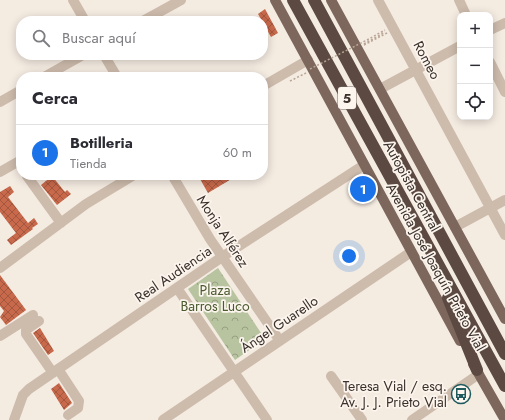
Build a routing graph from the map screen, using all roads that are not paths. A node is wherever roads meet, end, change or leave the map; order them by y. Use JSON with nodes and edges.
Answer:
{"nodes":[{"id":1,"x":74,"y":0,"type":"edge"},
{"id":2,"x":181,"y":0,"type":"edge"},
{"id":3,"x":275,"y":0,"type":"edge"},
{"id":4,"x":293,"y":0,"type":"edge"},
{"id":5,"x":314,"y":0,"type":"edge"},
{"id":6,"x":331,"y":0,"type":"edge"},
{"id":7,"x":378,"y":0,"type":"edge"},
{"id":8,"x":458,"y":0,"type":"edge"},
{"id":9,"x":464,"y":12,"type":"edge"},
{"id":10,"x":82,"y":16,"type":"edge"},
{"id":11,"x":152,"y":16,"type":"edge"},
{"id":12,"x":505,"y":22,"type":"edge"},
{"id":13,"x":493,"y":28,"type":"edge"},
{"id":14,"x":457,"y":48,"type":"edge"},
{"id":15,"x":74,"y":60,"type":"edge"},
{"id":16,"x":107,"y":60,"type":"edge"},
{"id":17,"x":309,"y":65,"type":"junction"},
{"id":18,"x":493,"y":68,"type":"edge"},
{"id":19,"x":416,"y":70,"type":"junction"},
{"id":20,"x":53,"y":72,"type":"edge"},
{"id":21,"x":114,"y":72,"type":"edge"},
{"id":22,"x":268,"y":84,"type":"edge"},
{"id":23,"x":380,"y":89,"type":"junction"},
{"id":24,"x":505,"y":92,"type":"edge"},
{"id":25,"x":16,"y":93,"type":"edge"},
{"id":26,"x":0,"y":102,"type":"edge"},
{"id":27,"x":16,"y":163,"type":"edge"},
{"id":28,"x":364,"y":165,"type":"junction"},
{"id":29,"x":0,"y":172,"type":"edge"},
{"id":30,"x":30,"y":180,"type":"edge"},
{"id":31,"x":125,"y":180,"type":"edge"},
{"id":32,"x":175,"y":180,"type":"edge"},
{"id":33,"x":505,"y":200,"type":"edge"},
{"id":34,"x":490,"y":208,"type":"junction"},
{"id":35,"x":61,"y":223,"type":"junction"},
{"id":36,"x":455,"y":227,"type":"junction"},
{"id":37,"x":505,"y":235,"type":"edge"},
{"id":38,"x":411,"y":252,"type":"junction"},
{"id":39,"x":431,"y":252,"type":"junction"},
{"id":40,"x":222,"y":257,"type":"junction"},
{"id":41,"x":0,"y":268,"type":"edge"},
{"id":42,"x":177,"y":288,"type":"junction"},
{"id":43,"x":476,"y":300,"type":"junction"},
{"id":44,"x":505,"y":319,"type":"edge"},
{"id":45,"x":0,"y":336,"type":"edge"},
{"id":46,"x":280,"y":341,"type":"junction"},
{"id":47,"x":505,"y":343,"type":"edge"},
{"id":48,"x":505,"y":354,"type":"edge"},
{"id":49,"x":55,"y":371,"type":"junction"},
{"id":50,"x":234,"y":372,"type":"junction"},
{"id":51,"x":478,"y":372,"type":"junction"},
{"id":52,"x":331,"y":376,"type":"dead end"},
{"id":53,"x":505,"y":386,"type":"edge"},
{"id":54,"x":68,"y":415,"type":"dead end"},
{"id":55,"x":14,"y":420,"type":"edge"},
{"id":56,"x":163,"y":420,"type":"edge"},
{"id":57,"x":267,"y":420,"type":"edge"},
{"id":58,"x":362,"y":420,"type":"edge"},
{"id":59,"x":412,"y":420,"type":"edge"},
{"id":60,"x":504,"y":420,"type":"edge"}],
"edges":[{"from":1,"to":10,"type":"street"},
{"from":2,"to":11,"type":"street"},
{"from":3,"to":17,"type":"main road","name":"Avenida José Joaquín Prieto Vial"},
{"from":4,"to":39,"type":"highway","name":"Autopista Central","number":"5"},
{"from":5,"to":43,"type":"highway","name":"Autopista Central","number":"5"},
{"from":6,"to":23,"type":"main road"},
{"from":7,"to":19,"type":"street","name":"Romeo"},
{"from":8,"to":9,"type":"street"},
{"from":12,"to":13,"type":"street"},
{"from":14,"to":19,"type":"street"},
{"from":15,"to":20,"type":"street"},
{"from":16,"to":21,"type":"street"},
{"from":17,"to":22,"type":"street"},
{"from":17,"to":28,"type":"main road","name":"Avenida José Joaquín Prieto Vial"},
{"from":18,"to":24,"type":"street"},
{"from":19,"to":23,"type":"street"},
{"from":19,"to":34,"type":"street","name":"Romeo"},
{"from":23,"to":36,"type":"main road"},
{"from":25,"to":26,"type":"street"},
{"from":27,"to":29,"type":"street"},
{"from":28,"to":38,"type":"main road","name":"Avenida José Joaquín Prieto Vial"},
{"from":28,"to":40,"type":"street","name":"Real Audiencia"},
{"from":30,"to":35,"type":"street"},
{"from":31,"to":35,"type":"street"},
{"from":32,"to":40,"type":"street","name":"Monja Alférez"},
{"from":33,"to":34,"type":"street"},
{"from":34,"to":36,"type":"street"},
{"from":34,"to":37,"type":"street"},
{"from":35,"to":41,"type":"street"},
{"from":36,"to":44,"type":"main road"},
{"from":38,"to":46,"type":"street","name":"Ángel Guarello"},
{"from":38,"to":51,"type":"main road","name":"Avenida José Joaquín Prieto Vial"},
{"from":39,"to":51,"type":"highway"},
{"from":39,"to":53,"type":"highway","name":"Autopista Central","number":"5"},
{"from":40,"to":42,"type":"street","name":"Real Audiencia"},
{"from":40,"to":46,"type":"street","name":"Monja Alférez"},
{"from":42,"to":49,"type":"street","name":"Real Audiencia"},
{"from":42,"to":50,"type":"street"},
{"from":43,"to":47,"type":"highway"},
{"from":43,"to":48,"type":"highway","name":"Autopista Central","number":"5"},
{"from":45,"to":49,"type":"street"},
{"from":46,"to":50,"type":"street","name":"Ángel Guarello"},
{"from":49,"to":54,"type":"street"},
{"from":49,"to":55,"type":"street","name":"Real Audiencia"},
{"from":50,"to":56,"type":"street","name":"Ángel Guarello"},
{"from":50,"to":57,"type":"street"},
{"from":51,"to":59,"type":"street"},
{"from":51,"to":60,"type":"main road","name":"Avenida José Joaquín Prieto Vial"},
{"from":52,"to":58,"type":"street"}]}
